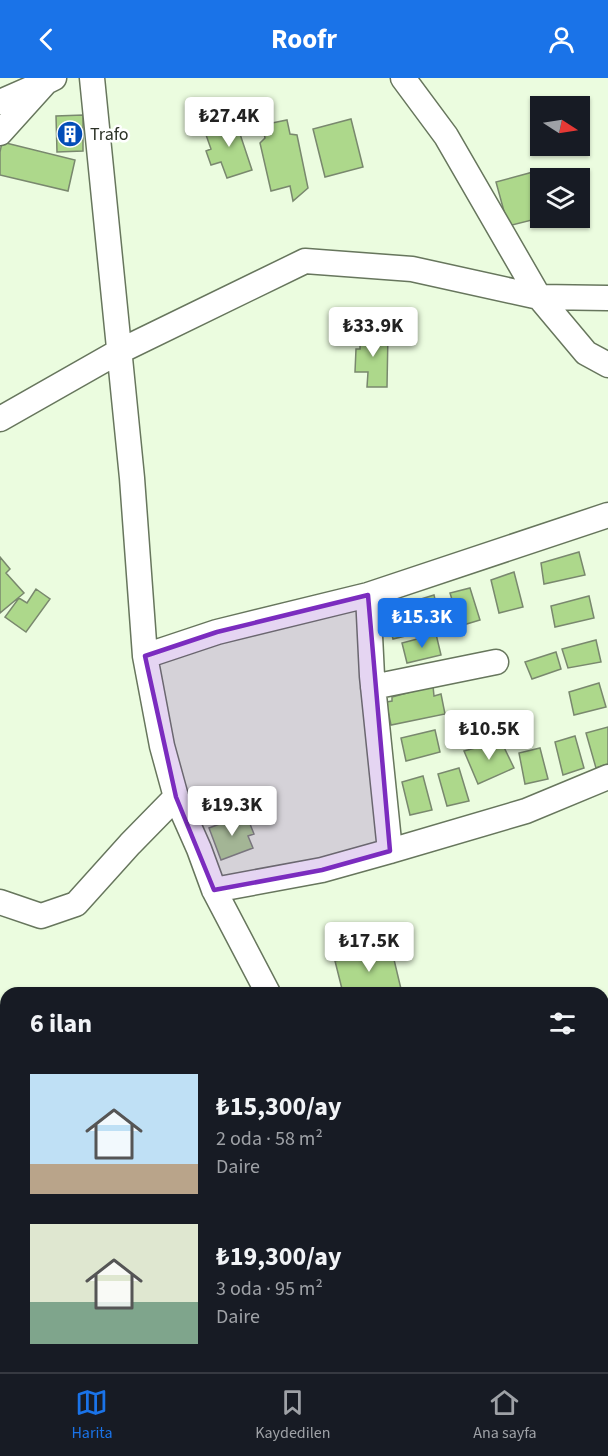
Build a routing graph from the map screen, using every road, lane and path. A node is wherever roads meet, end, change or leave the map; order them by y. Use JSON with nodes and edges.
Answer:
{"nodes":[{"id":1,"x":92,"y":78,"type":"edge"},
{"id":2,"x":403,"y":78,"type":"edge"},
{"id":3,"x":50,"y":80,"type":"edge"},
{"id":4,"x":0,"y":102,"type":"edge"},
{"id":5,"x":0,"y":133,"type":"edge"},
{"id":6,"x":539,"y":297,"type":"junction"},
{"id":7,"x":608,"y":298,"type":"edge"},
{"id":8,"x":118,"y":352,"type":"junction"},
{"id":9,"x":608,"y":365,"type":"edge"},
{"id":10,"x":0,"y":418,"type":"edge"},
{"id":11,"x":608,"y":515,"type":"edge"},
{"id":12,"x":369,"y":595,"type":"junction"},
{"id":13,"x":145,"y":656,"type":"junction"},
{"id":14,"x":496,"y":662,"type":"dead end"},
{"id":15,"x":373,"y":687,"type":"junction"},
{"id":16,"x":608,"y":777,"type":"edge"},
{"id":17,"x":176,"y":797,"type":"junction"},
{"id":18,"x":390,"y":851,"type":"junction"},
{"id":19,"x":214,"y":890,"type":"junction"},
{"id":20,"x":0,"y":902,"type":"edge"},
{"id":21,"x":265,"y":987,"type":"edge"}],
"edges":[{"from":1,"to":8,"type":"street"},
{"from":2,"to":6,"type":"street"},
{"from":3,"to":4,"type":"street"},
{"from":3,"to":5,"type":"street"},
{"from":6,"to":7,"type":"street"},
{"from":6,"to":8,"type":"street"},
{"from":6,"to":9,"type":"street"},
{"from":8,"to":10,"type":"street"},
{"from":8,"to":13,"type":"street"},
{"from":11,"to":12,"type":"street"},
{"from":12,"to":13,"type":"street"},
{"from":12,"to":15,"type":"street"},
{"from":13,"to":17,"type":"street"},
{"from":14,"to":15,"type":"street"},
{"from":15,"to":18,"type":"street"},
{"from":16,"to":18,"type":"street"},
{"from":17,"to":19,"type":"street"},
{"from":17,"to":20,"type":"street"},
{"from":18,"to":19,"type":"street"},
{"from":19,"to":21,"type":"street"}]}
